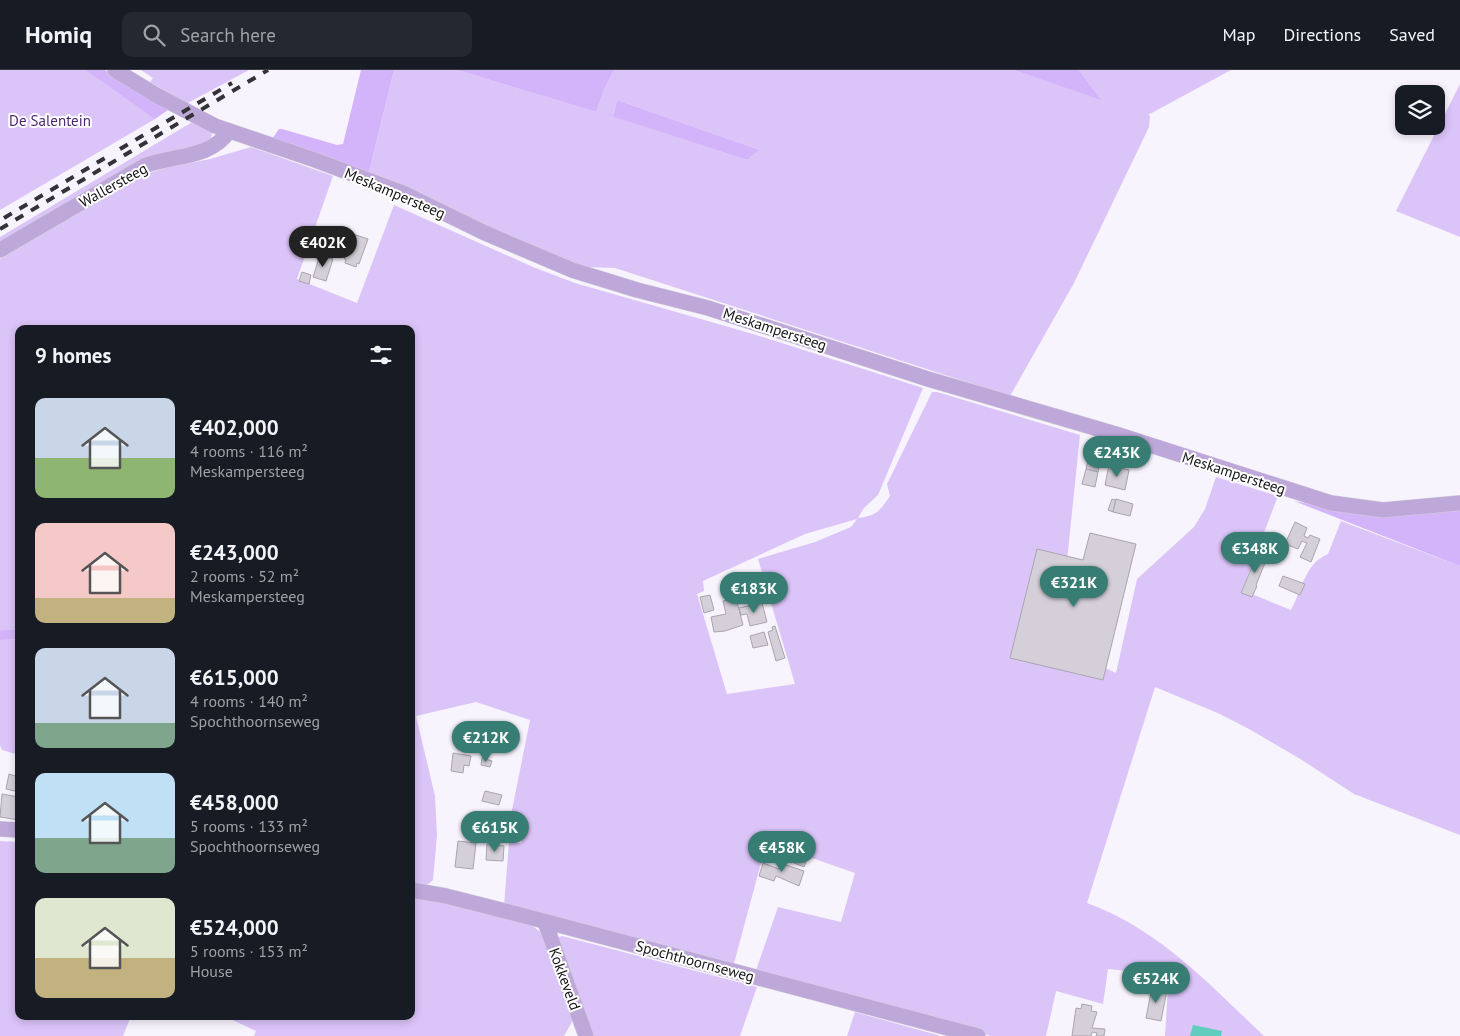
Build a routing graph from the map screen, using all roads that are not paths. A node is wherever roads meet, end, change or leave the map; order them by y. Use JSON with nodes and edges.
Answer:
{"nodes":[{"id":1,"x":115,"y":70,"type":"edge"},
{"id":2,"x":229,"y":131,"type":"junction"},
{"id":3,"x":0,"y":250,"type":"edge"},
{"id":4,"x":1460,"y":504,"type":"edge"},
{"id":5,"x":0,"y":829,"type":"edge"},
{"id":6,"x":15,"y":830,"type":"edge"},
{"id":7,"x":415,"y":891,"type":"edge"},
{"id":8,"x":545,"y":922,"type":"junction"},
{"id":9,"x":586,"y":1036,"type":"edge"},
{"id":10,"x":978,"y":1036,"type":"edge"}],
"edges":[{"from":1,"to":2,"type":"street","name":"Meskampersteeg"},
{"from":2,"to":3,"type":"street","name":"Wallersteeg"},
{"from":2,"to":4,"type":"street","name":"Meskampersteeg"},
{"from":5,"to":6,"type":"street"},
{"from":7,"to":8,"type":"street","name":"Spochthoornseweg"},
{"from":8,"to":9,"type":"street","name":"Kokkeveld"},
{"from":8,"to":10,"type":"street","name":"Spochthoornseweg"}]}
